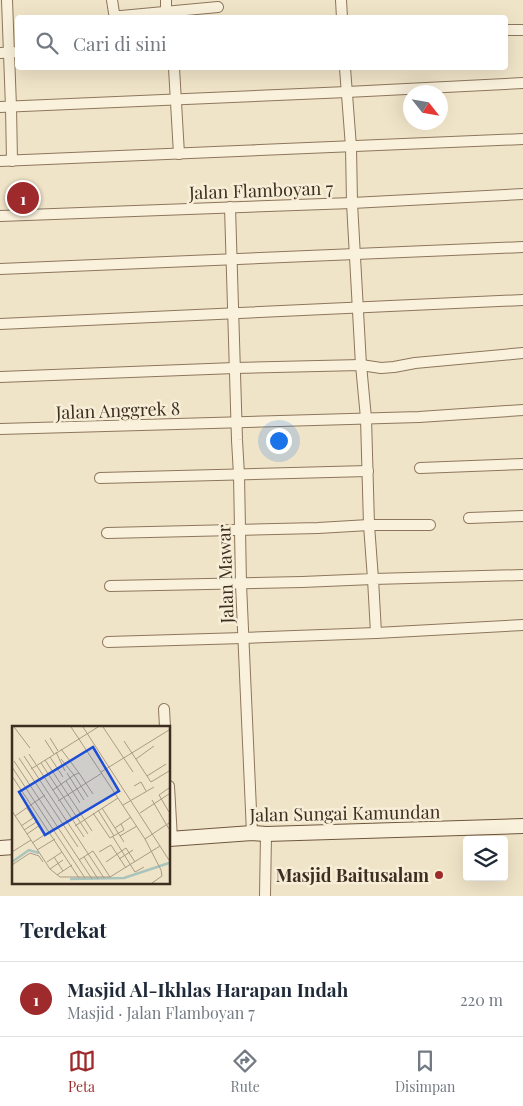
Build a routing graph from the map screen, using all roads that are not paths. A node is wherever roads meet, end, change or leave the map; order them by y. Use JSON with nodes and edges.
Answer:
{"nodes":[{"id":1,"x":7,"y":0,"type":"edge"},
{"id":2,"x":112,"y":0,"type":"edge"},
{"id":3,"x":166,"y":0,"type":"edge"},
{"id":4,"x":341,"y":0,"type":"edge"},
{"id":5,"x":218,"y":8,"type":"dead end"},
{"id":6,"x":170,"y":14,"type":"edge"},
{"id":7,"x":116,"y":15,"type":"edge"},
{"id":8,"x":144,"y":15,"type":"edge"},
{"id":9,"x":342,"y":15,"type":"edge"},
{"id":10,"x":508,"y":30,"type":"edge"},
{"id":11,"x":523,"y":30,"type":"edge"},
{"id":12,"x":9,"y":53,"type":"edge"},
{"id":13,"x":174,"y":70,"type":"edge"},
{"id":14,"x":345,"y":70,"type":"edge"},
{"id":15,"x":523,"y":83,"type":"edge"},
{"id":16,"x":347,"y":92,"type":"junction"},
{"id":17,"x":176,"y":100,"type":"junction"},
{"id":18,"x":0,"y":107,"type":"edge"},
{"id":19,"x":11,"y":107,"type":"junction"},
{"id":20,"x":523,"y":139,"type":"edge"},
{"id":21,"x":351,"y":147,"type":"junction"},
{"id":22,"x":179,"y":154,"type":"junction"},
{"id":23,"x":0,"y":161,"type":"edge"},
{"id":24,"x":12,"y":161,"type":"junction"},
{"id":25,"x":523,"y":194,"type":"edge"},
{"id":26,"x":352,"y":202,"type":"junction"},
{"id":27,"x":230,"y":207,"type":"junction"},
{"id":28,"x":0,"y":216,"type":"edge"},
{"id":29,"x":523,"y":247,"type":"edge"},
{"id":30,"x":355,"y":255,"type":"junction"},
{"id":31,"x":232,"y":260,"type":"junction"},
{"id":32,"x":0,"y":269,"type":"edge"},
{"id":33,"x":523,"y":300,"type":"edge"},
{"id":34,"x":357,"y":308,"type":"junction"},
{"id":35,"x":234,"y":314,"type":"junction"},
{"id":36,"x":0,"y":324,"type":"edge"},
{"id":37,"x":523,"y":354,"type":"edge"},
{"id":38,"x":360,"y":365,"type":"junction"},
{"id":39,"x":235,"y":368,"type":"junction"},
{"id":40,"x":0,"y":377,"type":"edge"},
{"id":41,"x":523,"y":410,"type":"edge"},
{"id":42,"x":366,"y":418,"type":"junction"},
{"id":43,"x":236,"y":422,"type":"junction"},
{"id":44,"x":0,"y":429,"type":"edge"},
{"id":45,"x":523,"y":464,"type":"edge"},
{"id":46,"x":420,"y":468,"type":"dead end"},
{"id":47,"x":368,"y":471,"type":"junction"},
{"id":48,"x":239,"y":475,"type":"junction"},
{"id":49,"x":100,"y":478,"type":"dead end"},
{"id":50,"x":523,"y":516,"type":"edge"},
{"id":51,"x":469,"y":518,"type":"dead end"},
{"id":52,"x":370,"y":525,"type":"junction"},
{"id":53,"x":430,"y":525,"type":"dead end"},
{"id":54,"x":240,"y":530,"type":"junction"},
{"id":55,"x":107,"y":533,"type":"dead end"},
{"id":56,"x":523,"y":575,"type":"edge"},
{"id":57,"x":373,"y":578,"type":"junction"},
{"id":58,"x":241,"y":584,"type":"junction"},
{"id":59,"x":110,"y":586,"type":"dead end"},
{"id":60,"x":523,"y":625,"type":"edge"},
{"id":61,"x":376,"y":632,"type":"junction"},
{"id":62,"x":243,"y":638,"type":"junction"},
{"id":63,"x":108,"y":642,"type":"dead end"},
{"id":64,"x":164,"y":710,"type":"dead end"},
{"id":65,"x":165,"y":726,"type":"edge"},
{"id":66,"x":523,"y":826,"type":"edge"},
{"id":67,"x":252,"y":833,"type":"junction"},
{"id":68,"x":266,"y":834,"type":"junction"},
{"id":69,"x":170,"y":839,"type":"edge"},
{"id":70,"x":265,"y":896,"type":"edge"}],
"edges":[{"from":1,"to":12,"type":"street"},
{"from":2,"to":7,"type":"street"},
{"from":3,"to":6,"type":"street"},
{"from":4,"to":9,"type":"street"},
{"from":5,"to":6,"type":"street"},
{"from":6,"to":8,"type":"street"},
{"from":10,"to":11,"type":"street"},
{"from":12,"to":19,"type":"street"},
{"from":13,"to":17,"type":"street"},
{"from":14,"to":16,"type":"street"},
{"from":15,"to":16,"type":"street"},
{"from":16,"to":17,"type":"street"},
{"from":16,"to":21,"type":"street"},
{"from":17,"to":19,"type":"street"},
{"from":17,"to":22,"type":"street"},
{"from":18,"to":19,"type":"street"},
{"from":19,"to":24,"type":"street"},
{"from":20,"to":21,"type":"street"},
{"from":21,"to":22,"type":"street"},
{"from":21,"to":26,"type":"street"},
{"from":22,"to":24,"type":"street"},
{"from":23,"to":24,"type":"street"},
{"from":25,"to":26,"type":"street","name":"Jalan Flamboyan 7"},
{"from":26,"to":27,"type":"street","name":"Jalan Flamboyan 7"},
{"from":26,"to":30,"type":"street"},
{"from":27,"to":28,"type":"street","name":"Jalan Flamboyan 7"},
{"from":27,"to":31,"type":"street","name":"Jalan Mawar"},
{"from":29,"to":30,"type":"street"},
{"from":30,"to":31,"type":"street"},
{"from":30,"to":34,"type":"street"},
{"from":31,"to":32,"type":"street"},
{"from":31,"to":35,"type":"street","name":"Jalan Mawar"},
{"from":33,"to":34,"type":"street"},
{"from":34,"to":35,"type":"street"},
{"from":34,"to":38,"type":"street"},
{"from":35,"to":36,"type":"street"},
{"from":35,"to":39,"type":"street","name":"Jalan Mawar"},
{"from":37,"to":38,"type":"street"},
{"from":38,"to":39,"type":"street"},
{"from":38,"to":42,"type":"street"},
{"from":39,"to":40,"type":"street"},
{"from":39,"to":43,"type":"street","name":"Jalan Mawar"},
{"from":41,"to":42,"type":"street","name":"Jalan Anggrek 8"},
{"from":42,"to":43,"type":"street","name":"Jalan Anggrek 8"},
{"from":42,"to":47,"type":"street"},
{"from":43,"to":44,"type":"street","name":"Jalan Anggrek 8"},
{"from":43,"to":48,"type":"street","name":"Jalan Mawar"},
{"from":45,"to":46,"type":"street"},
{"from":47,"to":48,"type":"street"},
{"from":47,"to":52,"type":"street"},
{"from":48,"to":49,"type":"street"},
{"from":48,"to":54,"type":"street","name":"Jalan Mawar"},
{"from":50,"to":51,"type":"street"},
{"from":52,"to":53,"type":"street"},
{"from":52,"to":54,"type":"street"},
{"from":52,"to":57,"type":"street"},
{"from":54,"to":55,"type":"street"},
{"from":54,"to":58,"type":"street","name":"Jalan Mawar"},
{"from":56,"to":57,"type":"street"},
{"from":57,"to":58,"type":"street"},
{"from":57,"to":61,"type":"street"},
{"from":58,"to":59,"type":"street"},
{"from":58,"to":62,"type":"street","name":"Jalan Mawar"},
{"from":60,"to":61,"type":"street"},
{"from":61,"to":62,"type":"street"},
{"from":62,"to":63,"type":"street"},
{"from":62,"to":67,"type":"street","name":"Jalan Mawar"},
{"from":64,"to":65,"type":"street"},
{"from":66,"to":68,"type":"main road","name":"Jalan Sungai Kamundan"},
{"from":67,"to":68,"type":"main road","name":"Jalan Sungai Kamundan"},
{"from":67,"to":69,"type":"main road","name":"Jalan Sungai Kamundan"},
{"from":68,"to":70,"type":"street"}]}
